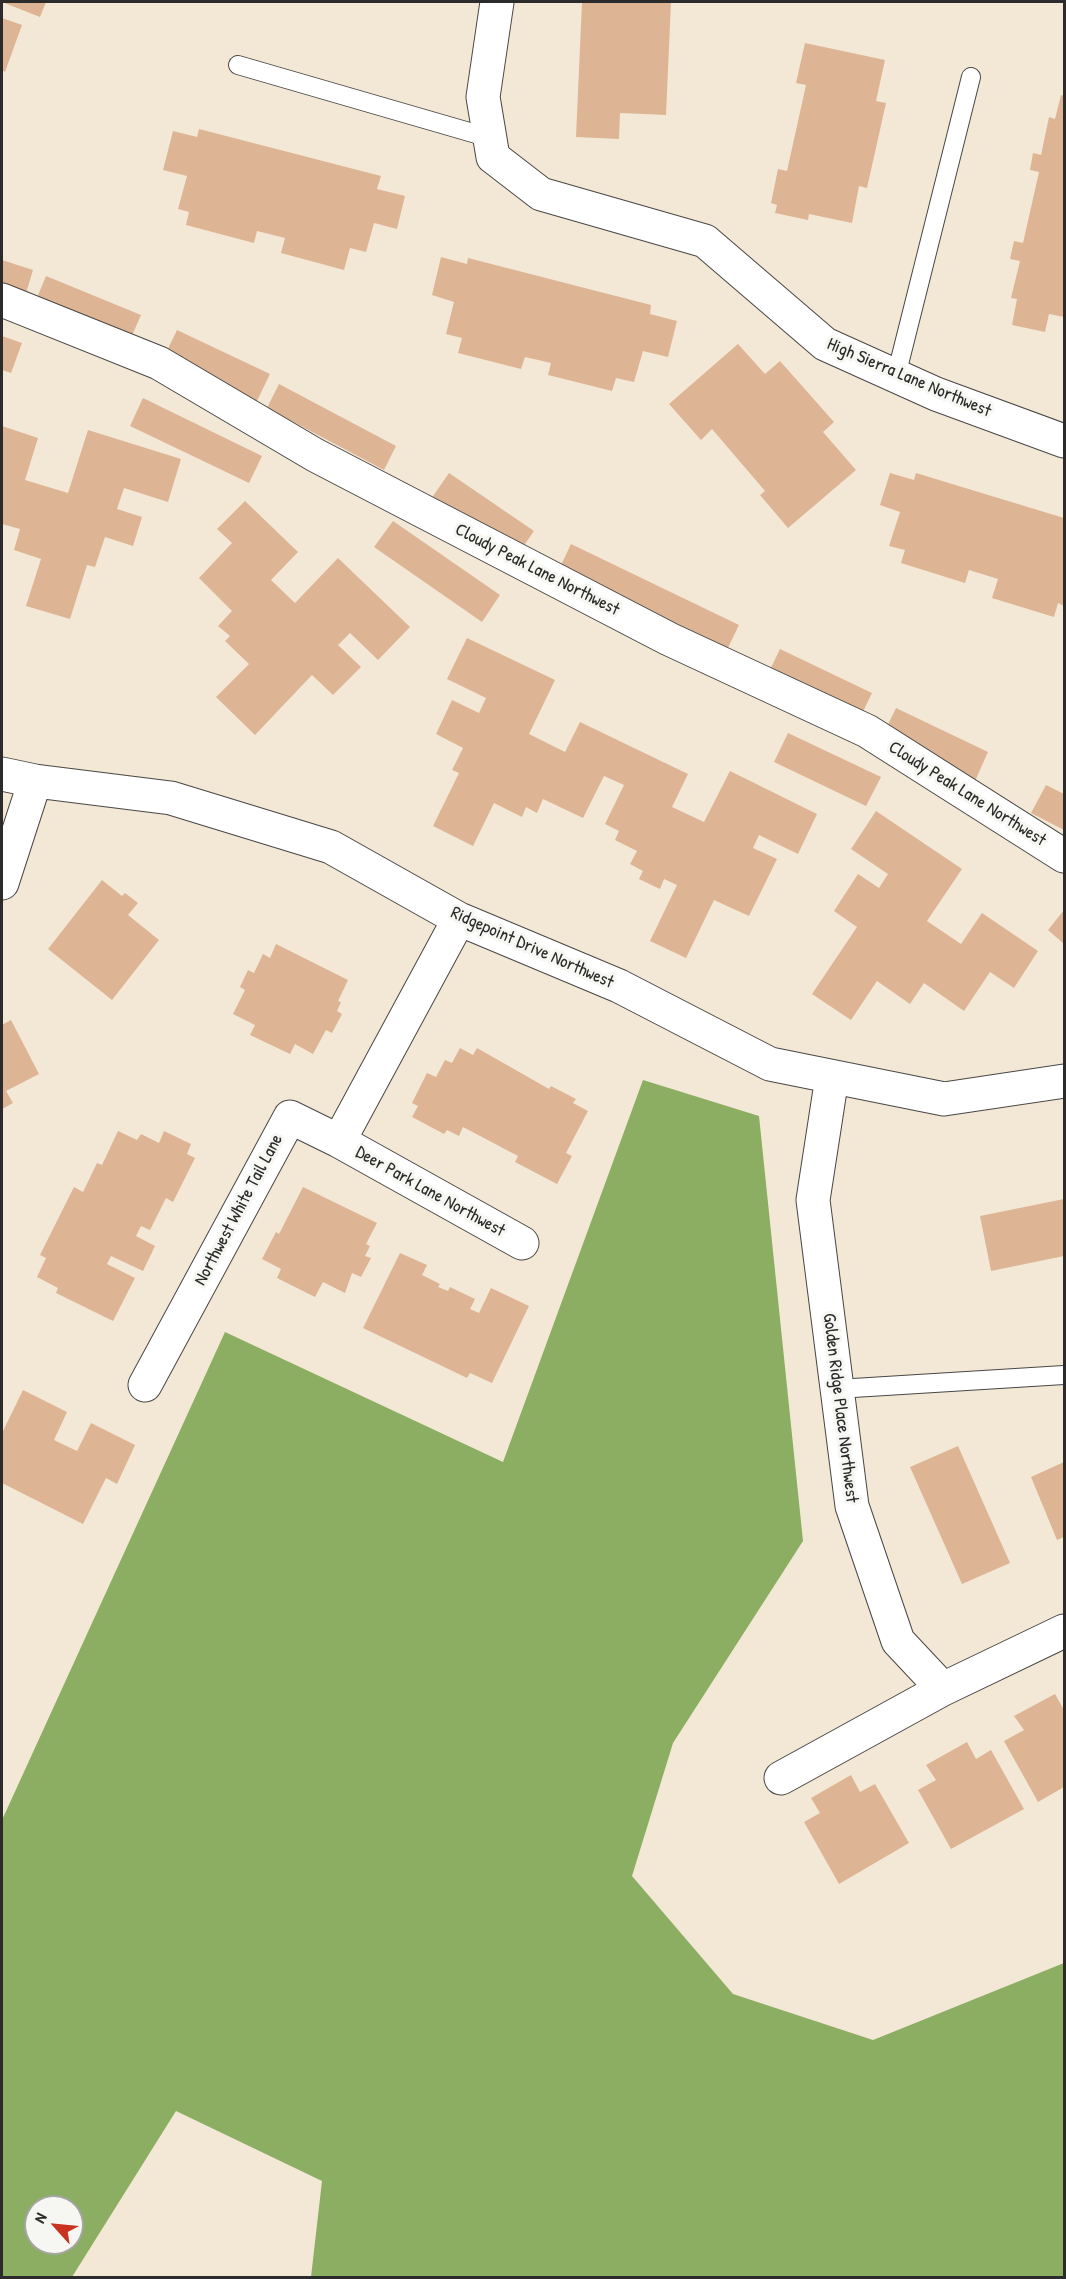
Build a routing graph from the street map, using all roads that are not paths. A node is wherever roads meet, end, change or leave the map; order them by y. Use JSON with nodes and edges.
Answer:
{"nodes":[{"id":1,"x":497,"y":2,"type":"edge"},
{"id":2,"x":238,"y":65,"type":"dead end"},
{"id":3,"x":971,"y":77,"type":"dead end"},
{"id":4,"x":490,"y":138,"type":"junction"},
{"id":5,"x":2,"y":300,"type":"edge"},
{"id":6,"x":896,"y":376,"type":"junction"},
{"id":7,"x":1065,"y":441,"type":"edge"},
{"id":8,"x":2,"y":774,"type":"edge"},
{"id":9,"x":34,"y":781,"type":"junction"},
{"id":10,"x":1065,"y":856,"type":"edge"},
{"id":11,"x":2,"y":883,"type":"edge"},
{"id":12,"x":459,"y":918,"type":"junction"},
{"id":13,"x":832,"y":1077,"type":"junction"},
{"id":14,"x":1065,"y":1081,"type":"edge"},
{"id":15,"x":339,"y":1141,"type":"junction"},
{"id":16,"x":522,"y":1243,"type":"dead end"},
{"id":17,"x":1065,"y":1375,"type":"edge"},
{"id":18,"x":145,"y":1385,"type":"dead end"},
{"id":19,"x":837,"y":1389,"type":"junction"},
{"id":20,"x":1065,"y":1631,"type":"edge"},
{"id":21,"x":943,"y":1689,"type":"junction"},
{"id":22,"x":781,"y":1778,"type":"dead end"}],
"edges":[{"from":1,"to":4,"type":"street","name":"High Sierra Lane Northwest"},
{"from":2,"to":4,"type":"lane"},
{"from":3,"to":6,"type":"lane"},
{"from":4,"to":6,"type":"street","name":"High Sierra Lane Northwest"},
{"from":5,"to":10,"type":"street","name":"Cloudy Peak Lane Northwest"},
{"from":6,"to":7,"type":"street","name":"High Sierra Lane Northwest"},
{"from":8,"to":9,"type":"street","name":"Ridgepoint Drive Northwest"},
{"from":9,"to":11,"type":"street"},
{"from":9,"to":12,"type":"street","name":"Ridgepoint Drive Northwest"},
{"from":12,"to":13,"type":"street","name":"Ridgepoint Drive Northwest"},
{"from":12,"to":15,"type":"street"},
{"from":13,"to":14,"type":"street","name":"Ridgepoint Drive Northwest"},
{"from":13,"to":19,"type":"street","name":"Golden Ridge Place Northwest"},
{"from":15,"to":16,"type":"street","name":"Deer Park Lane Northwest"},
{"from":15,"to":18,"type":"street","name":"Northwest White Tail Lane"},
{"from":17,"to":19,"type":"lane"},
{"from":19,"to":21,"type":"street","name":"Golden Ridge Place Northwest"},
{"from":20,"to":21,"type":"street"},
{"from":21,"to":22,"type":"street"}]}
